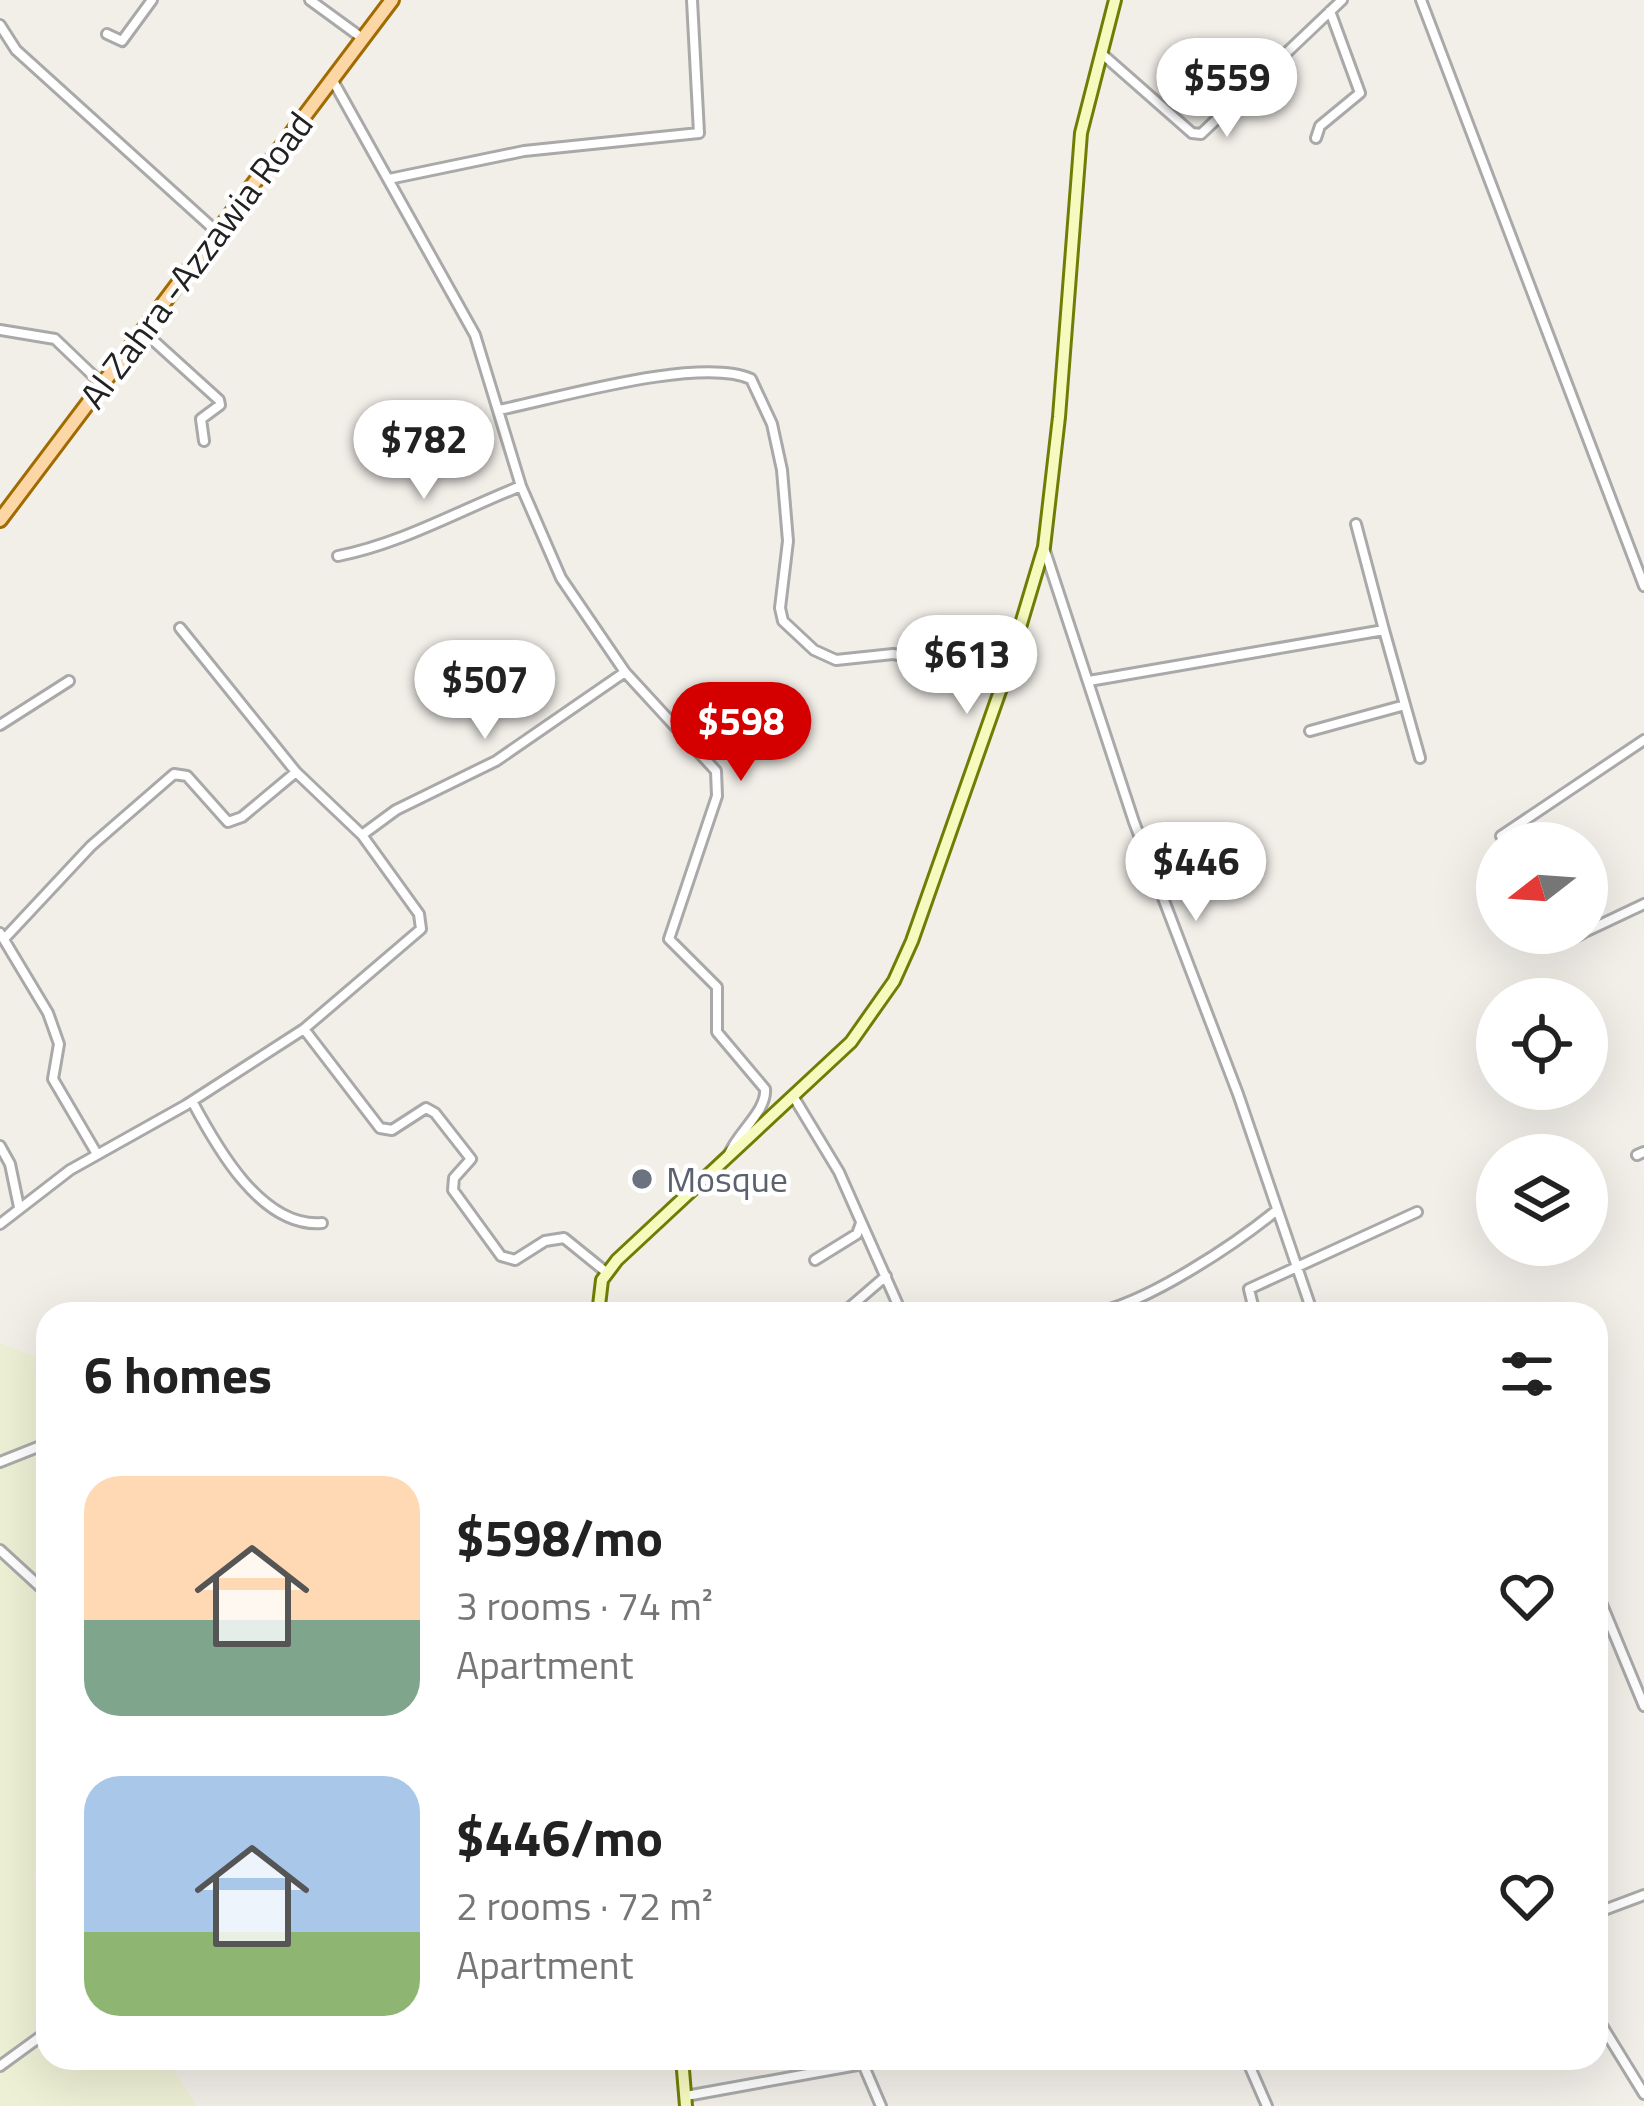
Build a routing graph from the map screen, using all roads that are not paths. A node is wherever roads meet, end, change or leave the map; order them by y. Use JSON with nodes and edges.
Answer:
{"nodes":[{"id":1,"x":152,"y":0,"type":"edge"},
{"id":2,"x":310,"y":0,"type":"edge"},
{"id":3,"x":392,"y":0,"type":"edge"},
{"id":4,"x":692,"y":0,"type":"edge"},
{"id":5,"x":1115,"y":0,"type":"edge"},
{"id":6,"x":1342,"y":0,"type":"edge"},
{"id":7,"x":1420,"y":0,"type":"edge"},
{"id":8,"x":1330,"y":11,"type":"junction"},
{"id":9,"x":0,"y":25,"type":"edge"},
{"id":10,"x":106,"y":34,"type":"dead end"},
{"id":11,"x":362,"y":38,"type":"junction"},
{"id":12,"x":1100,"y":52,"type":"junction"},
{"id":13,"x":332,"y":80,"type":"junction"},
{"id":14,"x":1316,"y":138,"type":"dead end"},
{"id":15,"x":388,"y":179,"type":"junction"},
{"id":16,"x":217,"y":232,"type":"junction"},
{"id":17,"x":0,"y":330,"type":"edge"},
{"id":18,"x":145,"y":332,"type":"junction"},
{"id":19,"x":104,"y":385,"type":"junction"},
{"id":20,"x":499,"y":410,"type":"junction"},
{"id":21,"x":204,"y":441,"type":"dead end"},
{"id":22,"x":521,"y":486,"type":"junction"},
{"id":23,"x":0,"y":520,"type":"edge"},
{"id":24,"x":1356,"y":524,"type":"dead end"},
{"id":25,"x":1044,"y":547,"type":"junction"},
{"id":26,"x":338,"y":556,"type":"dead end"},
{"id":27,"x":1644,"y":586,"type":"edge"},
{"id":28,"x":180,"y":628,"type":"dead end"},
{"id":29,"x":1384,"y":630,"type":"junction"},
{"id":30,"x":625,"y":672,"type":"junction"},
{"id":31,"x":1006,"y":674,"type":"junction"},
{"id":32,"x":69,"y":681,"type":"dead end"},
{"id":33,"x":1089,"y":681,"type":"junction"},
{"id":34,"x":1406,"y":706,"type":"junction"},
{"id":35,"x":0,"y":725,"type":"edge"},
{"id":36,"x":1310,"y":731,"type":"dead end"},
{"id":37,"x":1644,"y":740,"type":"edge"},
{"id":38,"x":1420,"y":758,"type":"dead end"},
{"id":39,"x":296,"y":772,"type":"junction"},
{"id":40,"x":1522,"y":822,"type":"edge"},
{"id":41,"x":362,"y":835,"type":"junction"},
{"id":42,"x":1644,"y":904,"type":"edge"},
{"id":43,"x":1608,"y":921,"type":"edge"},
{"id":44,"x":2,"y":936,"type":"edge"},
{"id":45,"x":304,"y":1029,"type":"junction"},
{"id":46,"x":793,"y":1096,"type":"junction"},
{"id":47,"x":192,"y":1101,"type":"junction"},
{"id":48,"x":0,"y":1147,"type":"edge"},
{"id":49,"x":97,"y":1154,"type":"junction"},
{"id":50,"x":729,"y":1156,"type":"junction"},
{"id":51,"x":19,"y":1207,"type":"junction"},
{"id":52,"x":1277,"y":1210,"type":"junction"},
{"id":53,"x":1417,"y":1212,"type":"dead end"},
{"id":54,"x":861,"y":1216,"type":"junction"},
{"id":55,"x":322,"y":1223,"type":"dead end"},
{"id":56,"x":0,"y":1224,"type":"edge"},
{"id":57,"x":815,"y":1260,"type":"dead end"},
{"id":58,"x":1297,"y":1269,"type":"junction"},
{"id":59,"x":606,"y":1272,"type":"junction"},
{"id":60,"x":886,"y":1276,"type":"junction"},
{"id":61,"x":598,"y":1302,"type":"edge"},
{"id":62,"x":856,"y":1302,"type":"edge"},
{"id":63,"x":897,"y":1302,"type":"edge"},
{"id":64,"x":1130,"y":1302,"type":"edge"},
{"id":65,"x":1252,"y":1302,"type":"edge"},
{"id":66,"x":1309,"y":1302,"type":"edge"},
{"id":67,"x":36,"y":1448,"type":"edge"},
{"id":68,"x":0,"y":1462,"type":"edge"},
{"id":69,"x":0,"y":1550,"type":"edge"},
{"id":70,"x":36,"y":1583,"type":"edge"},
{"id":71,"x":1608,"y":1619,"type":"edge"},
{"id":72,"x":1644,"y":1706,"type":"edge"},
{"id":73,"x":1644,"y":1895,"type":"edge"},
{"id":74,"x":1608,"y":1908,"type":"edge"},
{"id":75,"x":1608,"y":2036,"type":"edge"},
{"id":76,"x":36,"y":2040,"type":"edge"},
{"id":77,"x":0,"y":2066,"type":"edge"},
{"id":78,"x":683,"y":2070,"type":"edge"},
{"id":79,"x":834,"y":2070,"type":"edge"},
{"id":80,"x":866,"y":2070,"type":"edge"},
{"id":81,"x":1251,"y":2070,"type":"edge"},
{"id":82,"x":1644,"y":2094,"type":"edge"},
{"id":83,"x":686,"y":2101,"type":"edge"},
{"id":84,"x":881,"y":2106,"type":"edge"},
{"id":85,"x":1267,"y":2106,"type":"edge"}],
"edges":[{"from":1,"to":10,"type":"street"},
{"from":2,"to":11,"type":"street"},
{"from":3,"to":11,"type":"main road","name":"Al Zahra -Azzawia Road"},
{"from":4,"to":15,"type":"street"},
{"from":5,"to":12,"type":"main road"},
{"from":6,"to":8,"type":"street"},
{"from":7,"to":27,"type":"street"},
{"from":8,"to":12,"type":"street"},
{"from":8,"to":14,"type":"street"},
{"from":9,"to":16,"type":"street"},
{"from":11,"to":13,"type":"main road","name":"Al Zahra -Azzawia Road"},
{"from":12,"to":25,"type":"main road"},
{"from":13,"to":15,"type":"street"},
{"from":13,"to":16,"type":"main road","name":"Al Zahra -Azzawia Road"},
{"from":15,"to":20,"type":"street"},
{"from":16,"to":18,"type":"main road","name":"Al Zahra -Azzawia Road"},
{"from":17,"to":19,"type":"street"},
{"from":18,"to":19,"type":"main road","name":"Al Zahra -Azzawia Road"},
{"from":18,"to":21,"type":"street"},
{"from":19,"to":23,"type":"main road","name":"Al Zahra -Azzawia Road"},
{"from":20,"to":22,"type":"street"},
{"from":20,"to":31,"type":"street"},
{"from":22,"to":26,"type":"street"},
{"from":22,"to":30,"type":"street"},
{"from":24,"to":29,"type":"street"},
{"from":25,"to":31,"type":"main road"},
{"from":25,"to":33,"type":"street"},
{"from":28,"to":39,"type":"street"},
{"from":29,"to":33,"type":"street"},
{"from":29,"to":34,"type":"street"},
{"from":30,"to":41,"type":"street"},
{"from":30,"to":50,"type":"street"},
{"from":31,"to":46,"type":"main road"},
{"from":32,"to":35,"type":"street"},
{"from":33,"to":52,"type":"street"},
{"from":34,"to":36,"type":"street"},
{"from":34,"to":38,"type":"street"},
{"from":37,"to":40,"type":"street"},
{"from":39,"to":41,"type":"street"},
{"from":39,"to":44,"type":"street"},
{"from":41,"to":45,"type":"street"},
{"from":42,"to":43,"type":"street"},
{"from":44,"to":49,"type":"street"},
{"from":45,"to":47,"type":"street"},
{"from":45,"to":59,"type":"street"},
{"from":46,"to":50,"type":"main road"},
{"from":46,"to":54,"type":"street"},
{"from":47,"to":49,"type":"street"},
{"from":47,"to":55,"type":"street"},
{"from":48,"to":51,"type":"street"},
{"from":49,"to":51,"type":"street"},
{"from":50,"to":59,"type":"main road"},
{"from":51,"to":56,"type":"street"},
{"from":52,"to":58,"type":"street"},
{"from":52,"to":64,"type":"street"},
{"from":53,"to":58,"type":"street"},
{"from":54,"to":57,"type":"street"},
{"from":54,"to":60,"type":"street"},
{"from":58,"to":65,"type":"street"},
{"from":58,"to":66,"type":"street"},
{"from":59,"to":61,"type":"main road"},
{"from":60,"to":62,"type":"street"},
{"from":60,"to":63,"type":"street"},
{"from":67,"to":68,"type":"street"},
{"from":69,"to":70,"type":"street"},
{"from":71,"to":72,"type":"street"},
{"from":73,"to":74,"type":"street"},
{"from":75,"to":82,"type":"street"},
{"from":76,"to":77,"type":"street"},
{"from":78,"to":83,"type":"main road"},
{"from":79,"to":83,"type":"street"},
{"from":80,"to":84,"type":"street"},
{"from":81,"to":85,"type":"street"}]}
